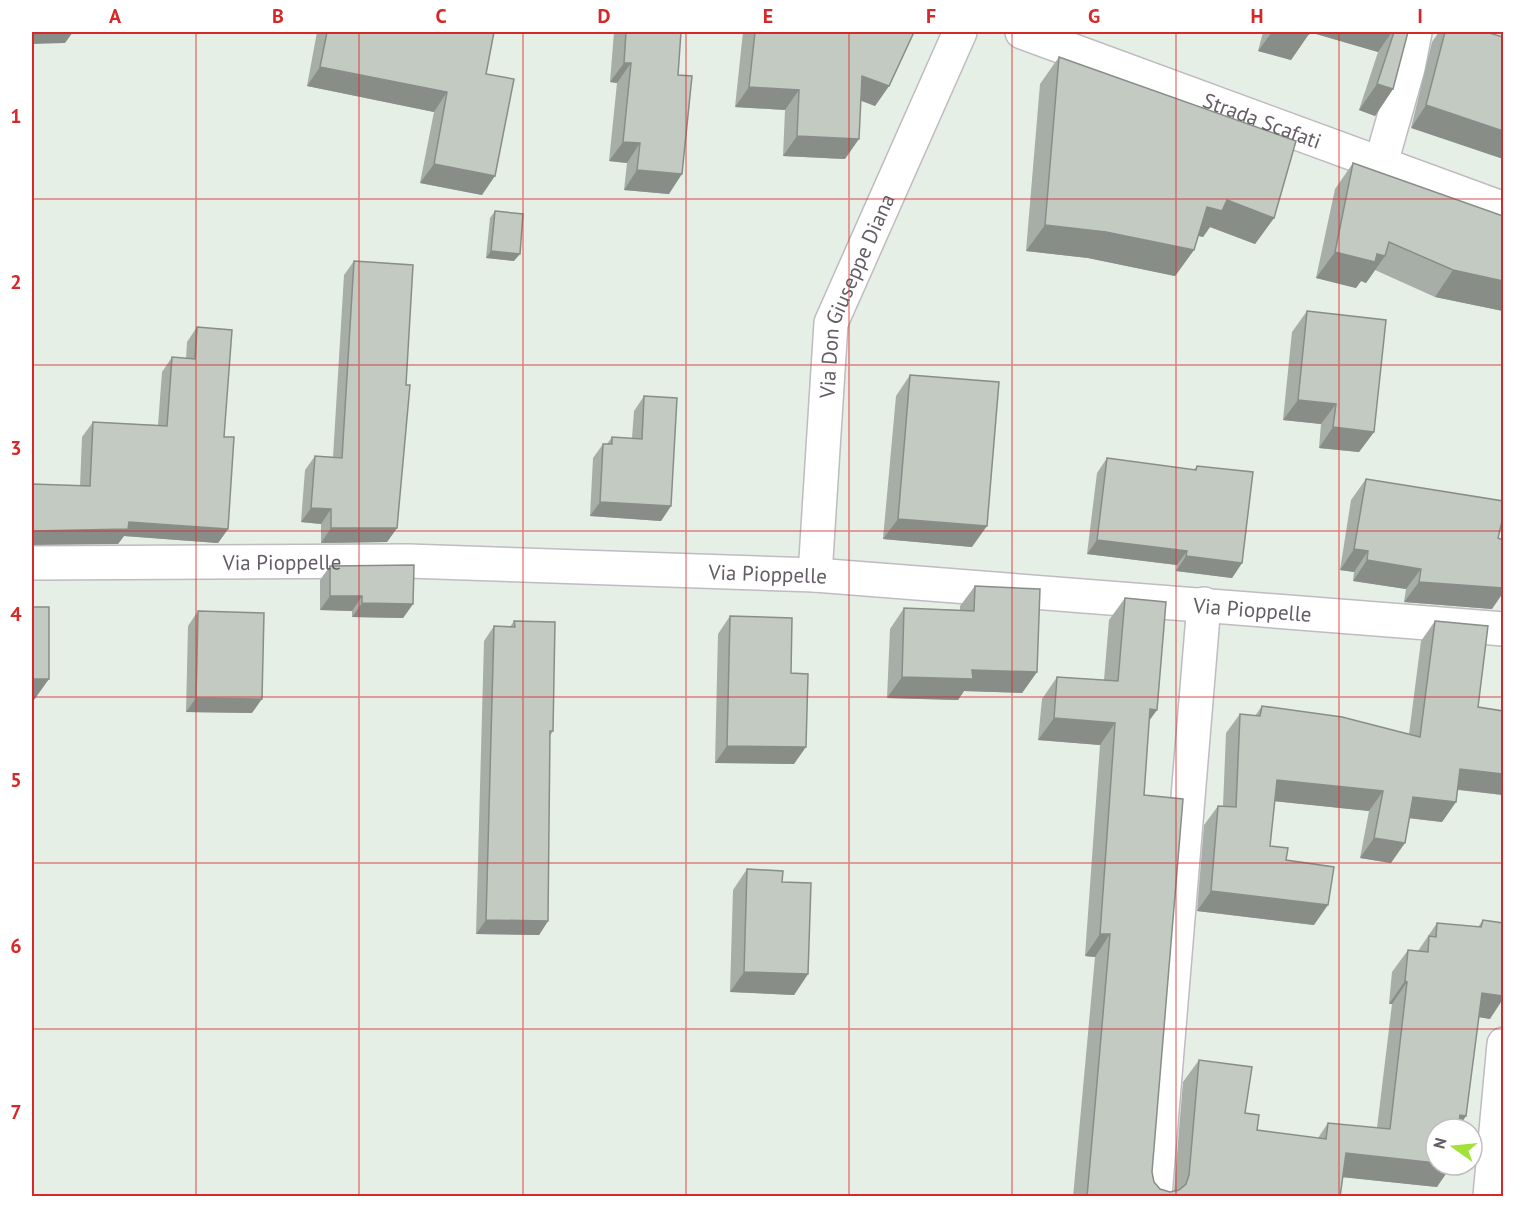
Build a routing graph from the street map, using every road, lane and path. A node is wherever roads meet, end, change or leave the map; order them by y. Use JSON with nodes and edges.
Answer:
{"nodes":[{"id":1,"x":960,"y":32,"type":"edge"},
{"id":2,"x":1022,"y":32,"type":"edge"},
{"id":3,"x":1415,"y":32,"type":"edge"},
{"id":4,"x":1381,"y":163,"type":"junction"},
{"id":5,"x":1503,"y":209,"type":"edge"},
{"id":6,"x":32,"y":563,"type":"edge"},
{"id":7,"x":815,"y":575,"type":"junction"},
{"id":8,"x":1204,"y":604,"type":"junction"},
{"id":9,"x":1503,"y":629,"type":"edge"},
{"id":10,"x":1503,"y":1044,"type":"edge"},
{"id":11,"x":1155,"y":1197,"type":"edge"},
{"id":12,"x":1490,"y":1197,"type":"edge"}],
"edges":[{"from":1,"to":7,"type":"street","name":"Via Don Giuseppe Diana"},
{"from":2,"to":4,"type":"street","name":"Strada Scafati"},
{"from":3,"to":4,"type":"street"},
{"from":4,"to":5,"type":"street","name":"Strada Scafati"},
{"from":6,"to":7,"type":"street","name":"Via Pioppelle"},
{"from":7,"to":8,"type":"street","name":"Via Pioppelle"},
{"from":8,"to":9,"type":"street","name":"Via Pioppelle"},
{"from":8,"to":11,"type":"street"},
{"from":10,"to":12,"type":"street"}]}
